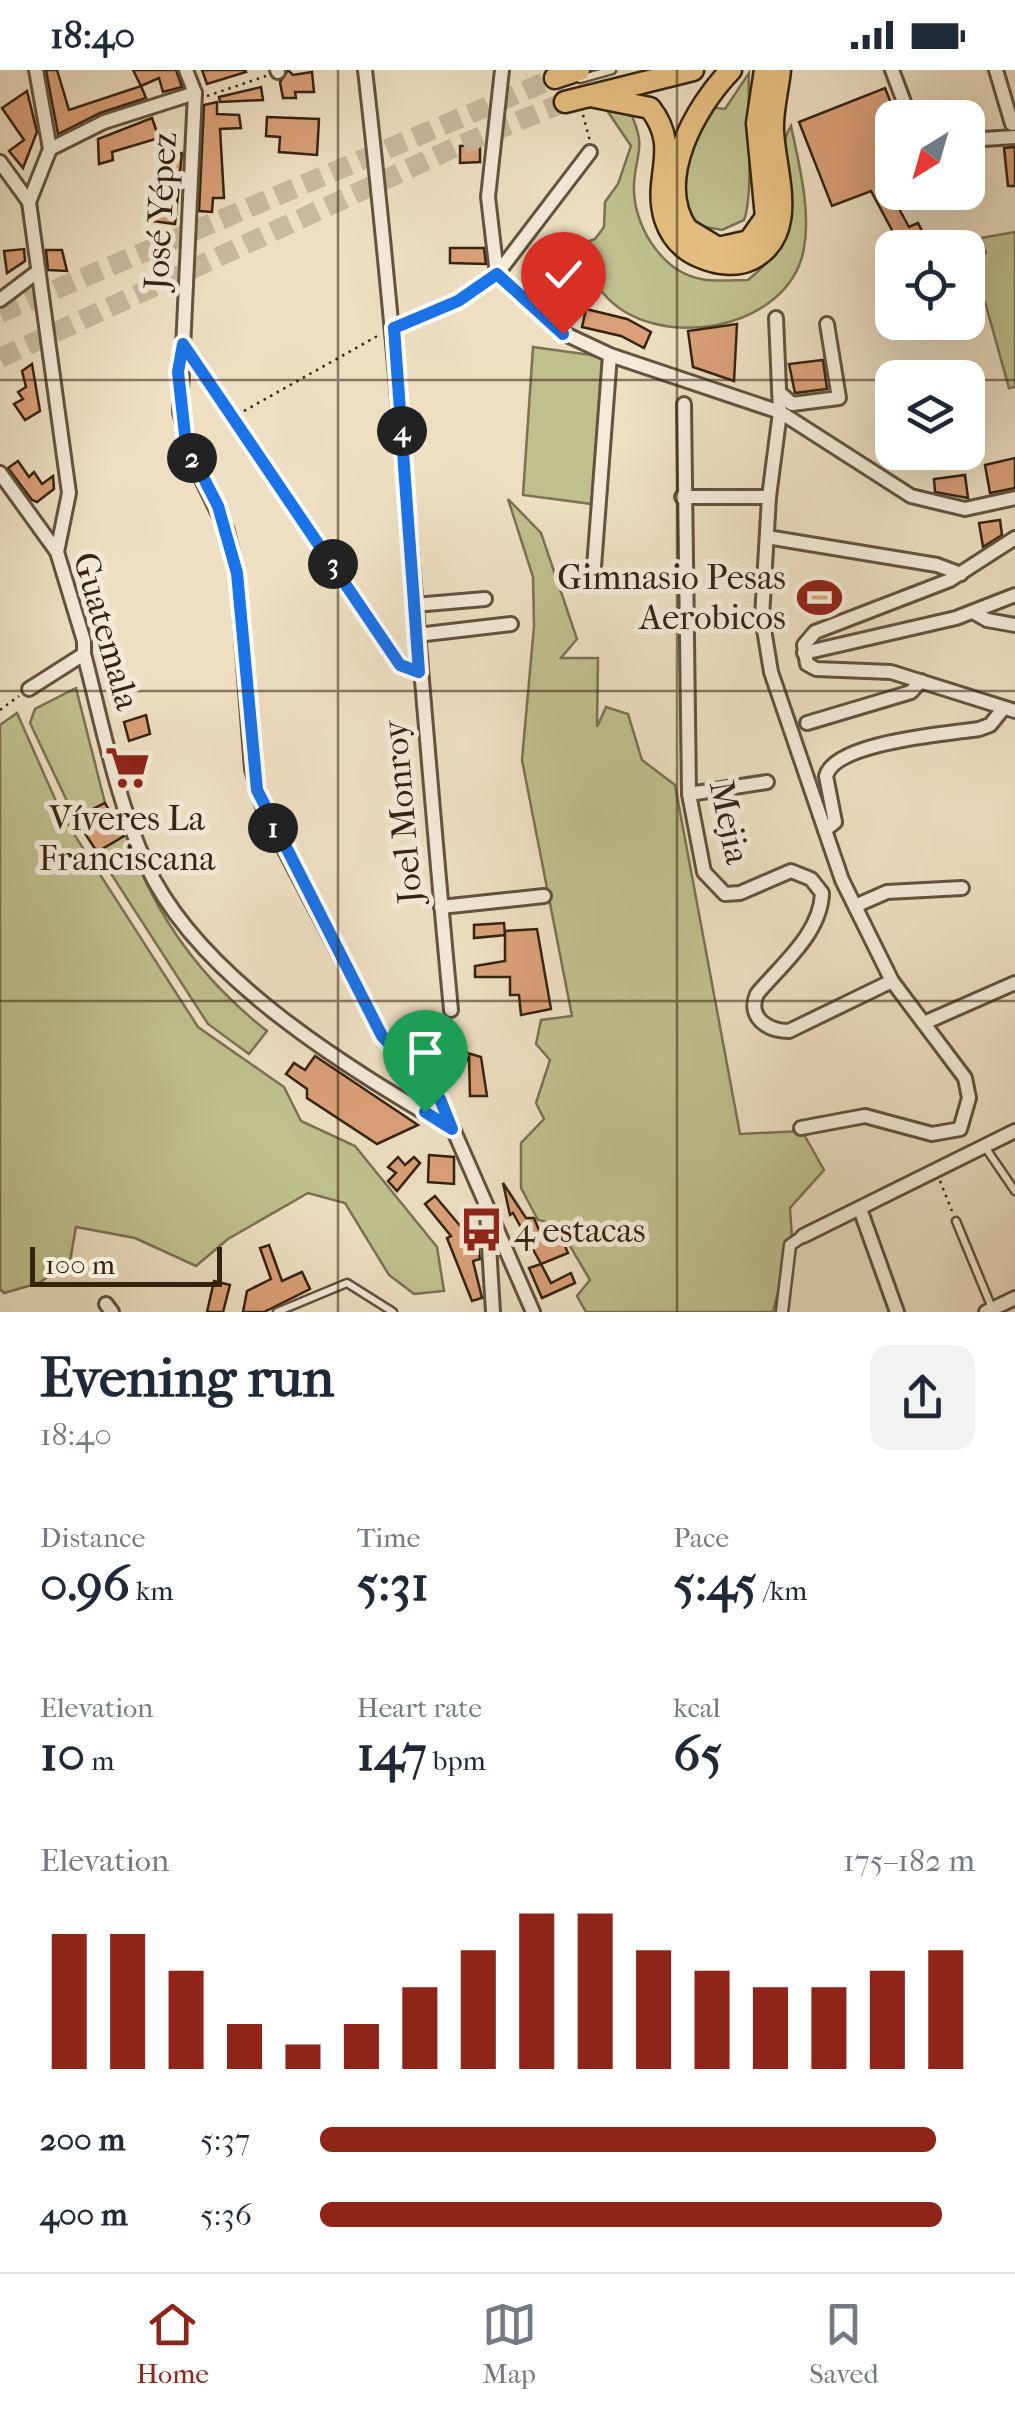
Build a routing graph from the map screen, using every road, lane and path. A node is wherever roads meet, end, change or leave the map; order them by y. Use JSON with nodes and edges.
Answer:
{"nodes":[{"id":1,"x":36,"y":70,"type":"edge"},
{"id":2,"x":186,"y":70,"type":"edge"},
{"id":3,"x":365,"y":70,"type":"edge"},
{"id":4,"x":502,"y":70,"type":"edge"},
{"id":5,"x":579,"y":70,"type":"edge"},
{"id":6,"x":612,"y":70,"type":"edge"},
{"id":7,"x":656,"y":70,"type":"edge"},
{"id":8,"x":693,"y":70,"type":"edge"},
{"id":9,"x":731,"y":70,"type":"edge"},
{"id":10,"x":765,"y":70,"type":"edge"},
{"id":11,"x":780,"y":70,"type":"edge"},
{"id":12,"x":892,"y":70,"type":"edge"},
{"id":13,"x":996,"y":70,"type":"edge"},
{"id":14,"x":278,"y":71,"type":"edge"},
{"id":15,"x":560,"y":90,"type":"junction"},
{"id":16,"x":198,"y":95,"type":"junction"},
{"id":17,"x":590,"y":96,"type":"junction"},
{"id":18,"x":903,"y":100,"type":"edge"},
{"id":19,"x":1014,"y":130,"type":"edge"},
{"id":20,"x":985,"y":136,"type":"edge"},
{"id":21,"x":50,"y":149,"type":"junction"},
{"id":22,"x":590,"y":152,"type":"dead end"},
{"id":23,"x":0,"y":162,"type":"edge"},
{"id":24,"x":29,"y":202,"type":"junction"},
{"id":25,"x":37,"y":272,"type":"junction"},
{"id":26,"x":497,"y":274,"type":"junction"},
{"id":27,"x":0,"y":300,"type":"edge"},
{"id":28,"x":776,"y":318,"type":"dead end"},
{"id":29,"x":827,"y":324,"type":"dead end"},
{"id":30,"x":390,"y":330,"type":"junction"},
{"id":31,"x":183,"y":344,"type":"junction"},
{"id":32,"x":610,"y":355,"type":"junction"},
{"id":33,"x":780,"y":392,"type":"junction"},
{"id":34,"x":684,"y":404,"type":"dead end"},
{"id":35,"x":780,"y":412,"type":"junction"},
{"id":36,"x":242,"y":413,"type":"dead end"},
{"id":37,"x":0,"y":473,"type":"edge"},
{"id":38,"x":5,"y":492,"type":"edge"},
{"id":39,"x":682,"y":497,"type":"junction"},
{"id":40,"x":769,"y":497,"type":"junction"},
{"id":41,"x":1015,"y":498,"type":"edge"},
{"id":42,"x":767,"y":537,"type":"junction"},
{"id":43,"x":1015,"y":538,"type":"edge"},
{"id":44,"x":57,"y":552,"type":"junction"},
{"id":45,"x":594,"y":567,"type":"dead end"},
{"id":46,"x":961,"y":574,"type":"junction"},
{"id":47,"x":1015,"y":595,"type":"edge"},
{"id":48,"x":485,"y":599,"type":"dead end"},
{"id":49,"x":414,"y":606,"type":"junction"},
{"id":50,"x":974,"y":612,"type":"junction"},
{"id":51,"x":511,"y":624,"type":"dead end"},
{"id":52,"x":1015,"y":624,"type":"edge"},
{"id":53,"x":417,"y":634,"type":"junction"},
{"id":54,"x":804,"y":653,"type":"junction"},
{"id":55,"x":84,"y":654,"type":"junction"},
{"id":56,"x":419,"y":672,"type":"junction"},
{"id":57,"x":921,"y":681,"type":"junction"},
{"id":58,"x":27,"y":691,"type":"joint"},
{"id":59,"x":0,"y":710,"type":"edge"},
{"id":60,"x":1009,"y":710,"type":"edge"},
{"id":61,"x":808,"y":723,"type":"dead end"},
{"id":62,"x":767,"y":782,"type":"dead end"},
{"id":63,"x":689,"y":794,"type":"junction"},
{"id":64,"x":825,"y":830,"type":"junction"},
{"id":65,"x":962,"y":888,"type":"dead end"},
{"id":66,"x":544,"y":896,"type":"dead end"},
{"id":67,"x":855,"y":906,"type":"junction"},
{"id":68,"x":441,"y":907,"type":"junction"},
{"id":69,"x":892,"y":981,"type":"junction"},
{"id":70,"x":1015,"y":983,"type":"edge"},
{"id":71,"x":451,"y":1010,"type":"dead end"},
{"id":72,"x":924,"y":1022,"type":"junction"},
{"id":73,"x":801,"y":1128,"type":"dead end"},
{"id":74,"x":452,"y":1129,"type":"junction"},
{"id":75,"x":1015,"y":1131,"type":"edge"},
{"id":76,"x":985,"y":1147,"type":"junction"},
{"id":77,"x":936,"y":1170,"type":"junction"},
{"id":78,"x":1015,"y":1191,"type":"edge"},
{"id":79,"x":860,"y":1209,"type":"junction"},
{"id":80,"x":487,"y":1211,"type":"junction"},
{"id":81,"x":956,"y":1222,"type":"joint"},
{"id":82,"x":804,"y":1236,"type":"joint"},
{"id":83,"x":1015,"y":1298,"type":"edge"},
{"id":84,"x":989,"y":1310,"type":"edge"},
{"id":85,"x":277,"y":1312,"type":"edge"},
{"id":86,"x":393,"y":1312,"type":"edge"},
{"id":87,"x":494,"y":1312,"type":"edge"},
{"id":88,"x":534,"y":1312,"type":"edge"},
{"id":89,"x":782,"y":1312,"type":"edge"},
{"id":90,"x":898,"y":1312,"type":"edge"}],
"edges":[{"from":1,"to":21,"type":"street"},
{"from":2,"to":16,"type":"street","name":"José Yépez"},
{"from":3,"to":30,"type":"street","name":"Joel Monroy"},
{"from":4,"to":26,"type":"street"},
{"from":5,"to":15,"type":"main road"},
{"from":6,"to":15,"type":"lane"},
{"from":7,"to":15,"type":"lane"},
{"from":8,"to":17,"type":"main road"},
{"from":9,"to":10,"type":"main road"},
{"from":11,"to":17,"type":"main road"},
{"from":12,"to":18,"type":"street"},
{"from":13,"to":19,"type":"street"},
{"from":14,"to":16,"type":"path"},
{"from":15,"to":17,"type":"main road"},
{"from":16,"to":21,"type":"street"},
{"from":16,"to":31,"type":"street","name":"José Yépez"},
{"from":19,"to":20,"type":"street"},
{"from":21,"to":24,"type":"street"},
{"from":22,"to":26,"type":"street"},
{"from":23,"to":24,"type":"street"},
{"from":24,"to":25,"type":"street"},
{"from":25,"to":27,"type":"street"},
{"from":25,"to":44,"type":"street"},
{"from":26,"to":30,"type":"street"},
{"from":26,"to":32,"type":"street"},
{"from":28,"to":33,"type":"street"},
{"from":29,"to":33,"type":"street"},
{"from":30,"to":36,"type":"path"},
{"from":30,"to":49,"type":"street","name":"Joel Monroy"},
{"from":31,"to":56,"type":"street"},
{"from":31,"to":74,"type":"street","name":"José Yépez"},
{"from":32,"to":35,"type":"street"},
{"from":32,"to":45,"type":"street"},
{"from":33,"to":35,"type":"street"},
{"from":34,"to":39,"type":"street","name":"Mejia"},
{"from":35,"to":40,"type":"street"},
{"from":35,"to":41,"type":"street"},
{"from":37,"to":38,"type":"street","name":"Guatemala"},
{"from":38,"to":44,"type":"street","name":"Guatemala"},
{"from":39,"to":40,"type":"street"},
{"from":39,"to":63,"type":"street","name":"Mejia"},
{"from":40,"to":42,"type":"street"},
{"from":42,"to":46,"type":"street"},
{"from":42,"to":64,"type":"street"},
{"from":43,"to":46,"type":"street"},
{"from":44,"to":55,"type":"street","name":"Guatemala"},
{"from":46,"to":54,"type":"street"},
{"from":47,"to":50,"type":"street"},
{"from":48,"to":49,"type":"street"},
{"from":49,"to":53,"type":"street","name":"Joel Monroy"},
{"from":50,"to":52,"type":"street"},
{"from":50,"to":54,"type":"street"},
{"from":51,"to":53,"type":"street"},
{"from":53,"to":56,"type":"street","name":"Joel Monroy"},
{"from":54,"to":57,"type":"street"},
{"from":55,"to":58,"type":"street"},
{"from":55,"to":74,"type":"street","name":"Guatemala"},
{"from":56,"to":68,"type":"street","name":"Joel Monroy"},
{"from":57,"to":60,"type":"street"},
{"from":57,"to":61,"type":"street"},
{"from":58,"to":59,"type":"path"},
{"from":60,"to":64,"type":"street"},
{"from":62,"to":63,"type":"street"},
{"from":63,"to":69,"type":"street","name":"Mejia"},
{"from":64,"to":67,"type":"street"},
{"from":65,"to":67,"type":"street"},
{"from":66,"to":68,"type":"street"},
{"from":67,"to":69,"type":"street"},
{"from":68,"to":71,"type":"street","name":"Joel Monroy"},
{"from":69,"to":72,"type":"street"},
{"from":70,"to":72,"type":"street"},
{"from":72,"to":73,"type":"street"},
{"from":74,"to":80,"type":"street"},
{"from":75,"to":76,"type":"street"},
{"from":76,"to":77,"type":"street"},
{"from":76,"to":78,"type":"lane"},
{"from":77,"to":79,"type":"street"},
{"from":77,"to":81,"type":"path"},
{"from":79,"to":82,"type":"street"},
{"from":79,"to":90,"type":"street"},
{"from":80,"to":87,"type":"street"},
{"from":80,"to":88,"type":"street"},
{"from":81,"to":84,"type":"lane"},
{"from":82,"to":89,"type":"street"},
{"from":83,"to":84,"type":"street"},
{"from":85,"to":86,"type":"lane"}]}
